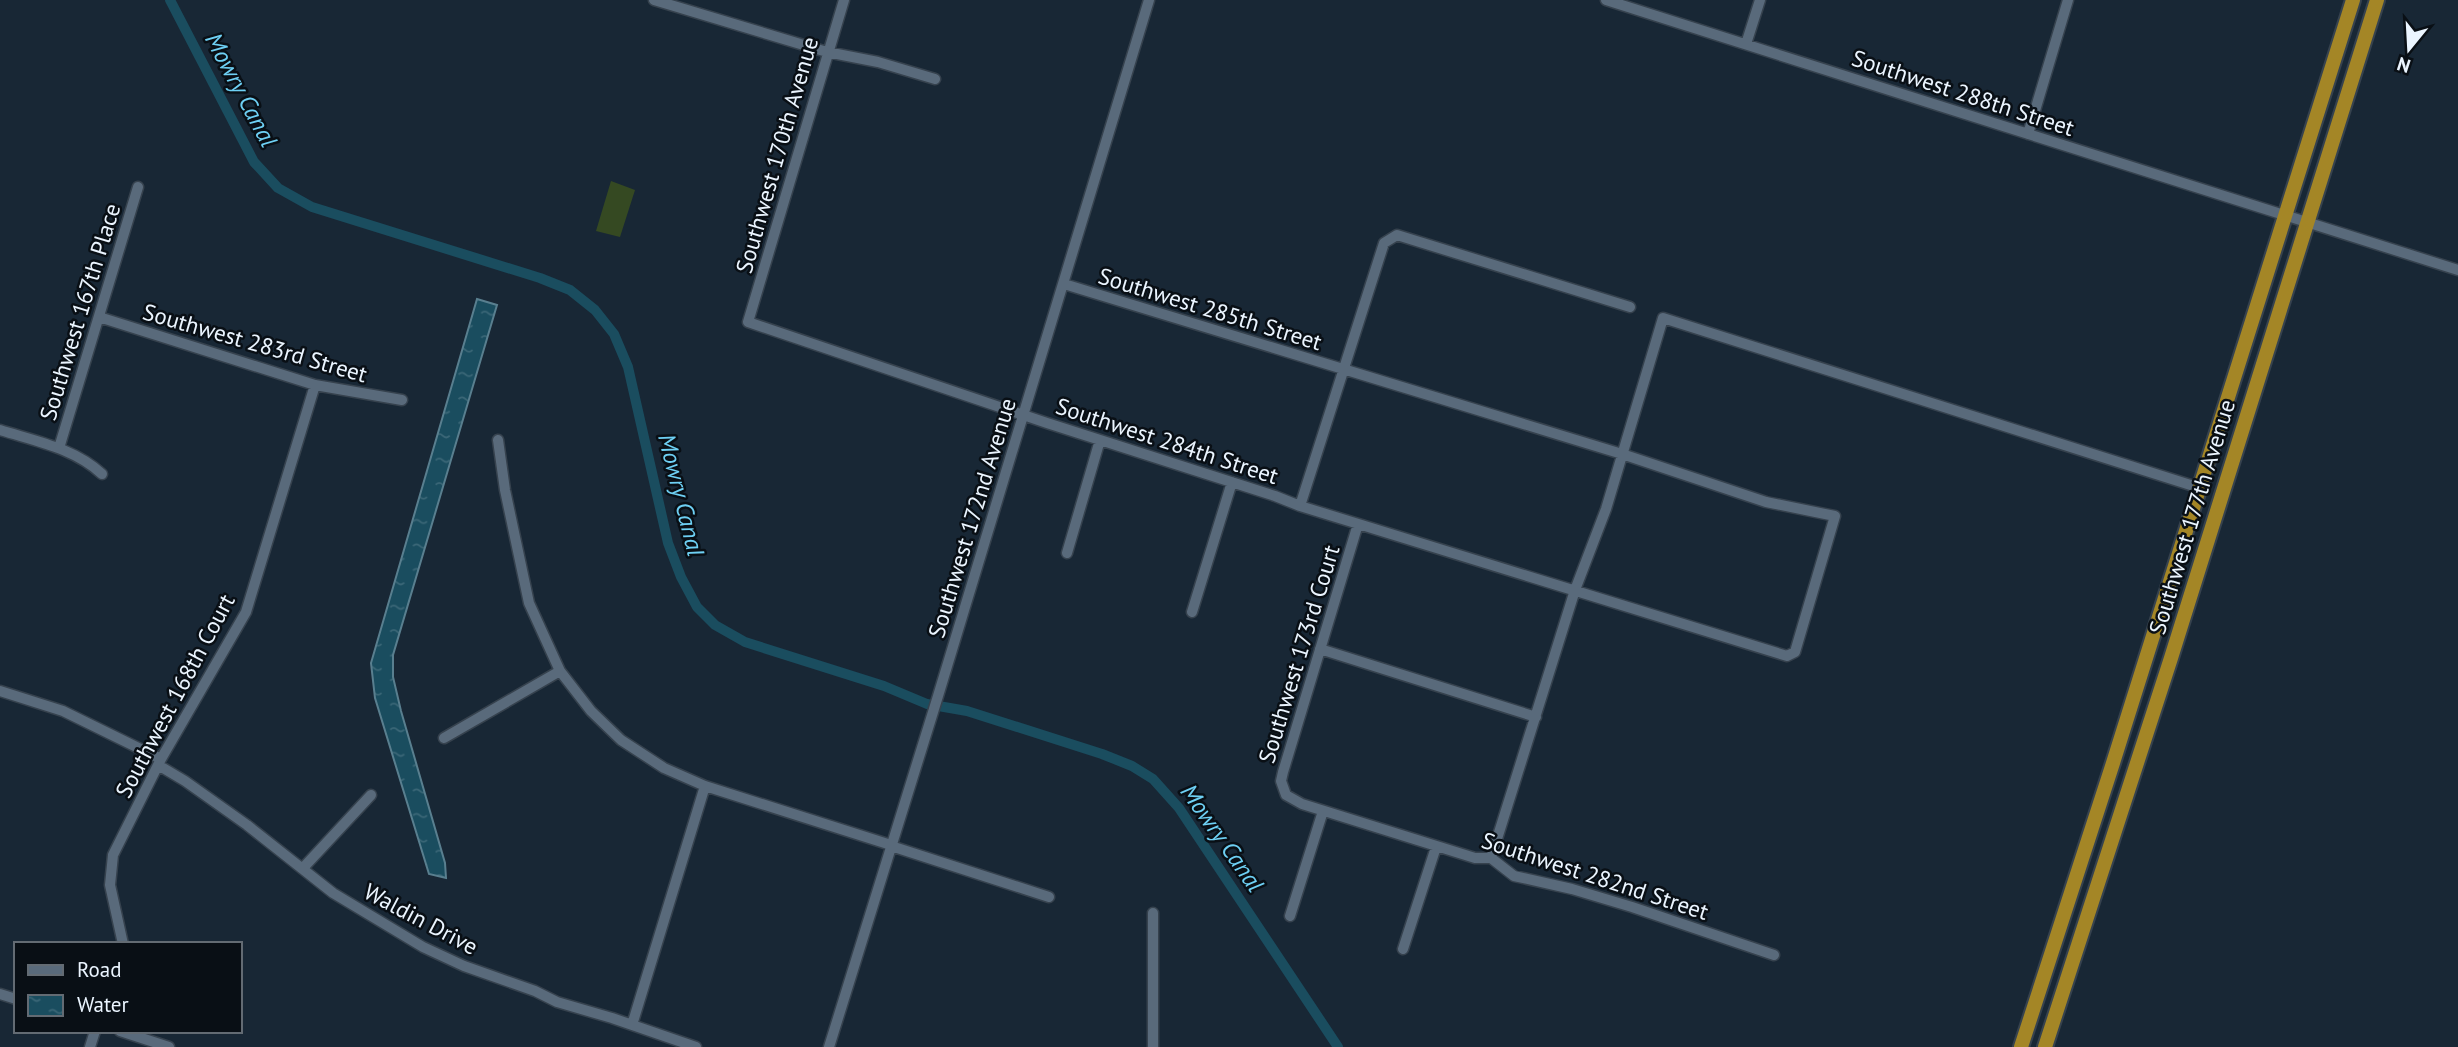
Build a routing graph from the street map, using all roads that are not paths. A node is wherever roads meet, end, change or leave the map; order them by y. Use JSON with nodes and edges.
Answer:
{"nodes":[{"id":1,"x":654,"y":0,"type":"edge"},
{"id":2,"x":844,"y":0,"type":"edge"},
{"id":3,"x":1149,"y":0,"type":"edge"},
{"id":4,"x":1606,"y":0,"type":"edge"},
{"id":5,"x":1759,"y":0,"type":"edge"},
{"id":6,"x":2068,"y":0,"type":"edge"},
{"id":7,"x":2353,"y":0,"type":"edge"},
{"id":8,"x":2377,"y":0,"type":"edge"},
{"id":9,"x":1746,"y":44,"type":"junction"},
{"id":10,"x":827,"y":52,"type":"junction"},
{"id":11,"x":934,"y":79,"type":"dead end"},
{"id":12,"x":2028,"y":134,"type":"junction"},
{"id":13,"x":138,"y":187,"type":"dead end"},
{"id":14,"x":2285,"y":217,"type":"junction"},
{"id":15,"x":2308,"y":223,"type":"junction"},
{"id":16,"x":2458,"y":270,"type":"edge"},
{"id":17,"x":1064,"y":284,"type":"junction"},
{"id":18,"x":1630,"y":307,"type":"dead end"},
{"id":19,"x":99,"y":317,"type":"junction"},
{"id":20,"x":748,"y":322,"type":"joint"},
{"id":21,"x":1344,"y":370,"type":"junction"},
{"id":22,"x":315,"y":385,"type":"junction"},
{"id":23,"x":402,"y":400,"type":"dead end"},
{"id":24,"x":1023,"y":415,"type":"junction"},
{"id":25,"x":0,"y":430,"type":"edge"},
{"id":26,"x":498,"y":440,"type":"dead end"},
{"id":27,"x":1100,"y":440,"type":"junction"},
{"id":28,"x":59,"y":448,"type":"junction"},
{"id":29,"x":1622,"y":454,"type":"junction"},
{"id":30,"x":102,"y":474,"type":"dead end"},
{"id":31,"x":1232,"y":482,"type":"junction"},
{"id":32,"x":2200,"y":488,"type":"junction"},
{"id":33,"x":1300,"y":506,"type":"junction"},
{"id":34,"x":1358,"y":524,"type":"junction"},
{"id":35,"x":1067,"y":553,"type":"dead end"},
{"id":36,"x":1576,"y":590,"type":"junction"},
{"id":37,"x":1192,"y":612,"type":"dead end"},
{"id":38,"x":1320,"y":649,"type":"junction"},
{"id":39,"x":560,"y":671,"type":"junction"},
{"id":40,"x":0,"y":691,"type":"edge"},
{"id":41,"x":1535,"y":718,"type":"junction"},
{"id":42,"x":444,"y":738,"type":"dead end"},
{"id":43,"x":160,"y":762,"type":"junction"},
{"id":44,"x":705,"y":786,"type":"junction"},
{"id":45,"x":1286,"y":794,"type":"joint"},
{"id":46,"x":370,"y":795,"type":"dead end"},
{"id":47,"x":1322,"y":811,"type":"junction"},
{"id":48,"x":891,"y":845,"type":"junction"},
{"id":49,"x":1436,"y":847,"type":"junction"},
{"id":50,"x":1491,"y":858,"type":"junction"},
{"id":51,"x":303,"y":868,"type":"junction"},
{"id":52,"x":1049,"y":897,"type":"dead end"},
{"id":53,"x":1153,"y":913,"type":"dead end"},
{"id":54,"x":1290,"y":916,"type":"dead end"},
{"id":55,"x":123,"y":942,"type":"edge"},
{"id":56,"x":1404,"y":949,"type":"dead end"},
{"id":57,"x":1774,"y":955,"type":"dead end"},
{"id":58,"x":2031,"y":1016,"type":"junction"},
{"id":59,"x":632,"y":1025,"type":"junction"},
{"id":60,"x":126,"y":1033,"type":"edge"},
{"id":61,"x":169,"y":1047,"type":"edge"},
{"id":62,"x":696,"y":1047,"type":"edge"},
{"id":63,"x":829,"y":1047,"type":"edge"},
{"id":64,"x":1153,"y":1047,"type":"edge"},
{"id":65,"x":2021,"y":1047,"type":"edge"},
{"id":66,"x":2043,"y":1047,"type":"edge"}],
"edges":[{"from":1,"to":10,"type":"street"},
{"from":2,"to":10,"type":"street","name":"Southwest 170th Avenue"},
{"from":3,"to":17,"type":"street","name":"Southwest 172nd Avenue"},
{"from":4,"to":9,"type":"street","name":"Southwest 288th Street"},
{"from":5,"to":9,"type":"street"},
{"from":6,"to":12,"type":"street"},
{"from":7,"to":14,"type":"highway","name":"Southwest 177th Avenue"},
{"from":8,"to":15,"type":"highway","name":"Southwest 177th Avenue"},
{"from":9,"to":12,"type":"street","name":"Southwest 288th Street"},
{"from":10,"to":11,"type":"street"},
{"from":10,"to":20,"type":"street","name":"Southwest 170th Avenue"},
{"from":12,"to":14,"type":"street","name":"Southwest 288th Street"},
{"from":13,"to":19,"type":"street","name":"Southwest 167th Place"},
{"from":14,"to":15,"type":"street","name":"Southwest 288th Street"},
{"from":14,"to":32,"type":"highway","name":"Southwest 177th Avenue"},
{"from":15,"to":16,"type":"street","name":"Southwest 288th Street"},
{"from":15,"to":66,"type":"highway","name":"Southwest 177th Avenue"},
{"from":17,"to":21,"type":"street","name":"Southwest 285th Street"},
{"from":17,"to":24,"type":"street","name":"Southwest 172nd Avenue"},
{"from":18,"to":21,"type":"street"},
{"from":19,"to":22,"type":"street","name":"Southwest 283rd Street"},
{"from":19,"to":28,"type":"street","name":"Southwest 167th Place"},
{"from":20,"to":24,"type":"street","name":"Southwest 284th Street"},
{"from":21,"to":29,"type":"street","name":"Southwest 285th Street"},
{"from":21,"to":33,"type":"street"},
{"from":22,"to":23,"type":"street","name":"Southwest 283rd Street"},
{"from":22,"to":43,"type":"street","name":"Southwest 168th Court"},
{"from":24,"to":27,"type":"street","name":"Southwest 284th Street"},
{"from":24,"to":48,"type":"street","name":"Southwest 172nd Avenue"},
{"from":25,"to":28,"type":"street"},
{"from":26,"to":39,"type":"street"},
{"from":27,"to":31,"type":"street","name":"Southwest 284th Street"},
{"from":27,"to":35,"type":"street"},
{"from":28,"to":30,"type":"street"},
{"from":29,"to":32,"type":"street"},
{"from":29,"to":36,"type":"street"},
{"from":29,"to":36,"type":"street","name":"Southwest 284th Street"},
{"from":31,"to":33,"type":"street","name":"Southwest 284th Street"},
{"from":31,"to":37,"type":"street"},
{"from":32,"to":58,"type":"highway","name":"Southwest 177th Avenue"},
{"from":33,"to":34,"type":"street","name":"Southwest 284th Street"},
{"from":34,"to":36,"type":"street","name":"Southwest 284th Street"},
{"from":34,"to":38,"type":"street","name":"Southwest 173rd Court"},
{"from":36,"to":41,"type":"street"},
{"from":38,"to":41,"type":"street"},
{"from":38,"to":45,"type":"street","name":"Southwest 173rd Court"},
{"from":39,"to":42,"type":"street"},
{"from":39,"to":44,"type":"street"},
{"from":40,"to":43,"type":"street","name":"Waldin Drive"},
{"from":41,"to":50,"type":"street"},
{"from":43,"to":51,"type":"street","name":"Waldin Drive"},
{"from":43,"to":55,"type":"street","name":"Southwest 168th Court"},
{"from":44,"to":48,"type":"street"},
{"from":44,"to":59,"type":"street"},
{"from":45,"to":47,"type":"street","name":"Southwest 282nd Street"},
{"from":46,"to":51,"type":"street"},
{"from":47,"to":49,"type":"street","name":"Southwest 282nd Street"},
{"from":47,"to":54,"type":"street"},
{"from":48,"to":52,"type":"street"},
{"from":48,"to":63,"type":"street","name":"Southwest 172nd Avenue"},
{"from":49,"to":50,"type":"street","name":"Southwest 282nd Street"},
{"from":49,"to":56,"type":"street"},
{"from":50,"to":57,"type":"street","name":"Southwest 282nd Street"},
{"from":51,"to":59,"type":"street","name":"Waldin Drive"},
{"from":53,"to":64,"type":"street"},
{"from":58,"to":65,"type":"highway","name":"Southwest 177th Avenue"},
{"from":58,"to":66,"type":"highway"},
{"from":59,"to":62,"type":"street","name":"Waldin Drive"},
{"from":60,"to":61,"type":"street"}]}
